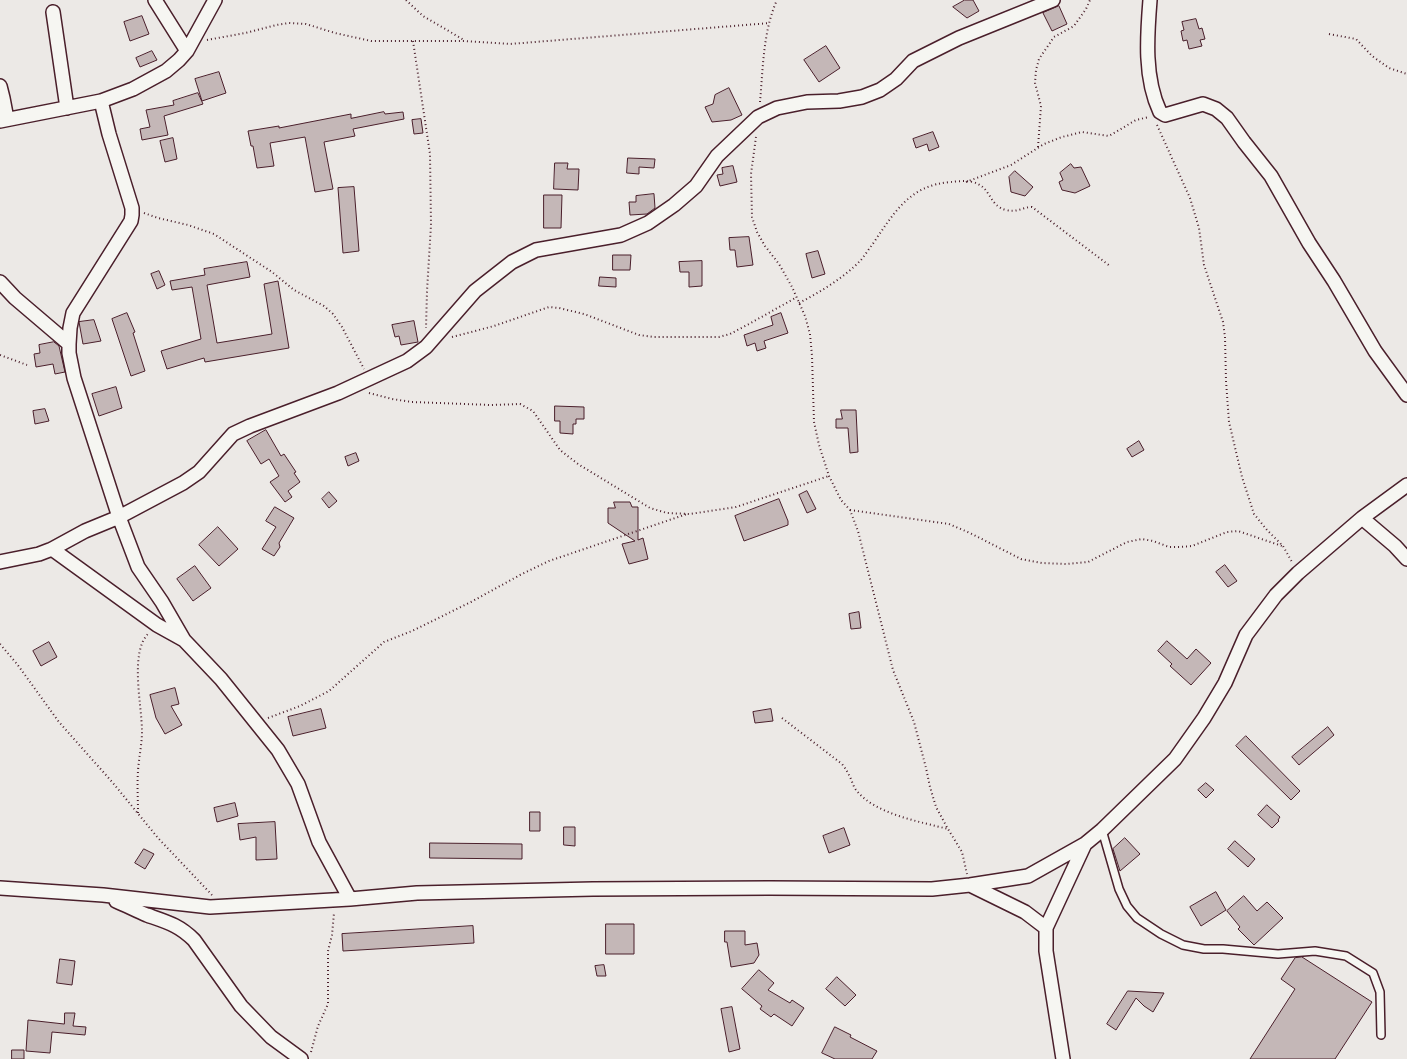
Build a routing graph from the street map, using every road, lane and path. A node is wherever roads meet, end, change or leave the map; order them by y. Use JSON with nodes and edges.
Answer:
{"nodes":[{"id":1,"x":156,"y":0,"type":"edge"},
{"id":2,"x":215,"y":0,"type":"edge"},
{"id":3,"x":406,"y":0,"type":"edge"},
{"id":4,"x":777,"y":0,"type":"edge"},
{"id":5,"x":1053,"y":0,"type":"edge"},
{"id":6,"x":1090,"y":0,"type":"edge"},
{"id":7,"x":1150,"y":0,"type":"edge"},
{"id":8,"x":53,"y":12,"type":"dead end"},
{"id":9,"x":770,"y":23,"type":"junction"},
{"id":10,"x":1329,"y":34,"type":"dead end"},
{"id":11,"x":413,"y":41,"type":"junction"},
{"id":12,"x":465,"y":41,"type":"junction"},
{"id":13,"x":190,"y":47,"type":"junction"},
{"id":14,"x":1407,"y":74,"type":"edge"},
{"id":15,"x":0,"y":86,"type":"edge"},
{"id":16,"x":101,"y":101,"type":"junction"},
{"id":17,"x":67,"y":108,"type":"junction"},
{"id":18,"x":758,"y":116,"type":"junction"},
{"id":19,"x":1151,"y":117,"type":"dead end"},
{"id":20,"x":3,"y":120,"type":"edge"},
{"id":21,"x":1156,"y":121,"type":"dead end"},
{"id":22,"x":1038,"y":147,"type":"junction"},
{"id":23,"x":966,"y":182,"type":"junction"},
{"id":24,"x":132,"y":208,"type":"junction"},
{"id":25,"x":1110,"y":266,"type":"dead end"},
{"id":26,"x":0,"y":282,"type":"edge"},
{"id":27,"x":796,"y":297,"type":"junction"},
{"id":28,"x":799,"y":303,"type":"junction"},
{"id":29,"x":449,"y":338,"type":"dead end"},
{"id":30,"x":69,"y":344,"type":"junction"},
{"id":31,"x":426,"y":347,"type":"junction"},
{"id":32,"x":0,"y":355,"type":"edge"},
{"id":33,"x":27,"y":365,"type":"dead end"},
{"id":34,"x":370,"y":378,"type":"junction"},
{"id":35,"x":369,"y":393,"type":"dead end"},
{"id":36,"x":1407,"y":395,"type":"edge"},
{"id":37,"x":829,"y":476,"type":"junction"},
{"id":38,"x":1407,"y":485,"type":"edge"},
{"id":39,"x":850,"y":510,"type":"junction"},
{"id":40,"x":690,"y":514,"type":"junction"},
{"id":41,"x":118,"y":517,"type":"junction"},
{"id":42,"x":1362,"y":518,"type":"junction"},
{"id":43,"x":1283,"y":546,"type":"junction"},
{"id":44,"x":52,"y":550,"type":"junction"},
{"id":45,"x":1407,"y":558,"type":"edge"},
{"id":46,"x":0,"y":562,"type":"edge"},
{"id":47,"x":1298,"y":573,"type":"junction"},
{"id":48,"x":157,"y":625,"type":"junction"},
{"id":49,"x":184,"y":640,"type":"junction"},
{"id":50,"x":0,"y":644,"type":"edge"},
{"id":51,"x":782,"y":718,"type":"dead end"},
{"id":52,"x":256,"y":722,"type":"junction"},
{"id":53,"x":138,"y":813,"type":"junction"},
{"id":54,"x":948,"y":829,"type":"junction"},
{"id":55,"x":1102,"y":830,"type":"junction"},
{"id":56,"x":1085,"y":844,"type":"junction"},
{"id":57,"x":970,"y":885,"type":"junction"},
{"id":58,"x":0,"y":888,"type":"edge"},
{"id":59,"x":103,"y":895,"type":"junction"},
{"id":60,"x":350,"y":899,"type":"junction"},
{"id":61,"x":336,"y":900,"type":"junction"},
{"id":62,"x":223,"y":906,"type":"junction"},
{"id":63,"x":1046,"y":928,"type":"junction"},
{"id":64,"x":1381,"y":1035,"type":"dead end"},
{"id":65,"x":306,"y":1056,"type":"edge"},
{"id":66,"x":1063,"y":1059,"type":"edge"}],
"edges":[{"from":1,"to":13,"type":"street"},
{"from":2,"to":13,"type":"street"},
{"from":3,"to":12,"type":"path"},
{"from":4,"to":9,"type":"path"},
{"from":5,"to":18,"type":"street"},
{"from":6,"to":22,"type":"path"},
{"from":7,"to":36,"type":"street"},
{"from":8,"to":17,"type":"street"},
{"from":9,"to":12,"type":"path"},
{"from":9,"to":18,"type":"path"},
{"from":10,"to":14,"type":"path"},
{"from":11,"to":12,"type":"path"},
{"from":11,"to":13,"type":"path"},
{"from":11,"to":31,"type":"path"},
{"from":13,"to":16,"type":"street"},
{"from":15,"to":20,"type":"street"},
{"from":16,"to":17,"type":"street"},
{"from":16,"to":24,"type":"street"},
{"from":17,"to":20,"type":"street"},
{"from":18,"to":27,"type":"path"},
{"from":18,"to":31,"type":"street"},
{"from":19,"to":22,"type":"path"},
{"from":21,"to":43,"type":"path"},
{"from":22,"to":23,"type":"path"},
{"from":23,"to":25,"type":"path"},
{"from":23,"to":28,"type":"path"},
{"from":24,"to":30,"type":"street"},
{"from":24,"to":34,"type":"path"},
{"from":26,"to":30,"type":"street"},
{"from":27,"to":28,"type":"path"},
{"from":27,"to":29,"type":"path"},
{"from":28,"to":37,"type":"path"},
{"from":30,"to":41,"type":"street"},
{"from":31,"to":34,"type":"street"},
{"from":32,"to":33,"type":"path"},
{"from":34,"to":41,"type":"street"},
{"from":35,"to":40,"type":"path"},
{"from":37,"to":39,"type":"path"},
{"from":37,"to":40,"type":"path"},
{"from":38,"to":42,"type":"street"},
{"from":39,"to":43,"type":"path"},
{"from":39,"to":54,"type":"path"},
{"from":40,"to":52,"type":"path"},
{"from":41,"to":44,"type":"street"},
{"from":41,"to":49,"type":"street"},
{"from":42,"to":45,"type":"street"},
{"from":42,"to":47,"type":"street"},
{"from":43,"to":47,"type":"path"},
{"from":44,"to":46,"type":"street"},
{"from":44,"to":48,"type":"street"},
{"from":47,"to":55,"type":"street"},
{"from":48,"to":49,"type":"street"},
{"from":48,"to":53,"type":"path"},
{"from":49,"to":52,"type":"street"},
{"from":50,"to":53,"type":"path"},
{"from":51,"to":54,"type":"path"},
{"from":52,"to":60,"type":"street"},
{"from":53,"to":62,"type":"path"},
{"from":54,"to":57,"type":"path"},
{"from":55,"to":56,"type":"street"},
{"from":55,"to":64,"type":"lane"},
{"from":56,"to":57,"type":"street"},
{"from":56,"to":63,"type":"street"},
{"from":57,"to":60,"type":"street"},
{"from":57,"to":63,"type":"street"},
{"from":58,"to":59,"type":"street"},
{"from":59,"to":62,"type":"street"},
{"from":59,"to":65,"type":"street"},
{"from":60,"to":61,"type":"street"},
{"from":61,"to":62,"type":"street"},
{"from":61,"to":65,"type":"path"},
{"from":63,"to":66,"type":"street"}]}
